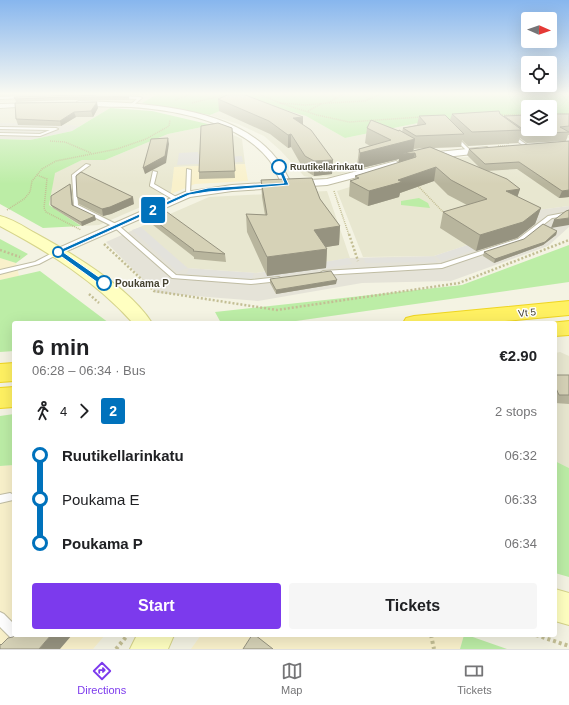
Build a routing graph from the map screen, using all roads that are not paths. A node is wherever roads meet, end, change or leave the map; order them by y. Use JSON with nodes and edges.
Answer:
{"nodes":[{"id":1,"x":221,"y":123,"type":"edge"},
{"id":2,"x":0,"y":128,"type":"edge"},
{"id":3,"x":450,"y":132,"type":"edge"},
{"id":4,"x":508,"y":133,"type":"edge"},
{"id":5,"x":0,"y":134,"type":"edge"},
{"id":6,"x":529,"y":147,"type":"joint"},
{"id":7,"x":513,"y":148,"type":"edge"},
{"id":8,"x":468,"y":149,"type":"junction"},
{"id":9,"x":498,"y":149,"type":"edge"},
{"id":10,"x":422,"y":157,"type":"edge"},
{"id":11,"x":407,"y":161,"type":"edge"},
{"id":12,"x":88,"y":165,"type":"dead end"},
{"id":13,"x":189,"y":170,"type":"dead end"},
{"id":14,"x":155,"y":172,"type":"dead end"},
{"id":15,"x":287,"y":184,"type":"junction"},
{"id":16,"x":188,"y":194,"type":"junction"},
{"id":17,"x":176,"y":199,"type":"junction"},
{"id":18,"x":569,"y":214,"type":"edge"},
{"id":19,"x":3,"y":215,"type":"edge"},
{"id":20,"x":116,"y":226,"type":"junction"},
{"id":21,"x":58,"y":252,"type":"junction"},
{"id":22,"x":0,"y":272,"type":"edge"},
{"id":23,"x":318,"y":273,"type":"edge"},
{"id":24,"x":288,"y":277,"type":"edge"},
{"id":25,"x":569,"y":308,"type":"edge"},
{"id":26,"x":139,"y":319,"type":"edge"},
{"id":27,"x":435,"y":321,"type":"edge"},
{"id":28,"x":569,"y":328,"type":"edge"},
{"id":29,"x":557,"y":329,"type":"edge"},
{"id":30,"x":12,"y":372,"type":"edge"},
{"id":31,"x":0,"y":373,"type":"edge"},
{"id":32,"x":12,"y":397,"type":"edge"},
{"id":33,"x":0,"y":398,"type":"edge"},
{"id":34,"x":10,"y":497,"type":"dead end"},
{"id":35,"x":0,"y":499,"type":"edge"},
{"id":36,"x":557,"y":606,"type":"edge"},
{"id":37,"x":569,"y":609,"type":"edge"},
{"id":38,"x":0,"y":618,"type":"edge"},
{"id":39,"x":12,"y":631,"type":"edge"},
{"id":40,"x":156,"y":637,"type":"edge"},
{"id":41,"x":147,"y":649,"type":"edge"}],
"edges":[{"from":1,"to":15,"type":"street"},
{"from":2,"to":5,"type":"lane"},
{"from":3,"to":8,"type":"lane"},
{"from":4,"to":6,"type":"lane"},
{"from":6,"to":7,"type":"street"},
{"from":8,"to":9,"type":"street"},
{"from":8,"to":10,"type":"street"},
{"from":11,"to":15,"type":"street"},
{"from":12,"to":20,"type":"lane"},
{"from":13,"to":16,"type":"lane"},
{"from":14,"to":17,"type":"lane"},
{"from":15,"to":16,"type":"street"},
{"from":16,"to":17,"type":"street"},
{"from":17,"to":20,"type":"street"},
{"from":18,"to":23,"type":"lane"},
{"from":19,"to":21,"type":"main road"},
{"from":20,"to":21,"type":"street"},
{"from":20,"to":24,"type":"lane"},
{"from":21,"to":22,"type":"lane"},
{"from":21,"to":26,"type":"main road"},
{"from":25,"to":27,"type":"highway","name":"Vt 5"},
{"from":28,"to":29,"type":"highway"},
{"from":30,"to":31,"type":"highway"},
{"from":32,"to":33,"type":"highway"},
{"from":34,"to":35,"type":"lane"},
{"from":36,"to":37,"type":"main road"},
{"from":38,"to":39,"type":"lane"},
{"from":40,"to":41,"type":"main road"}]}
